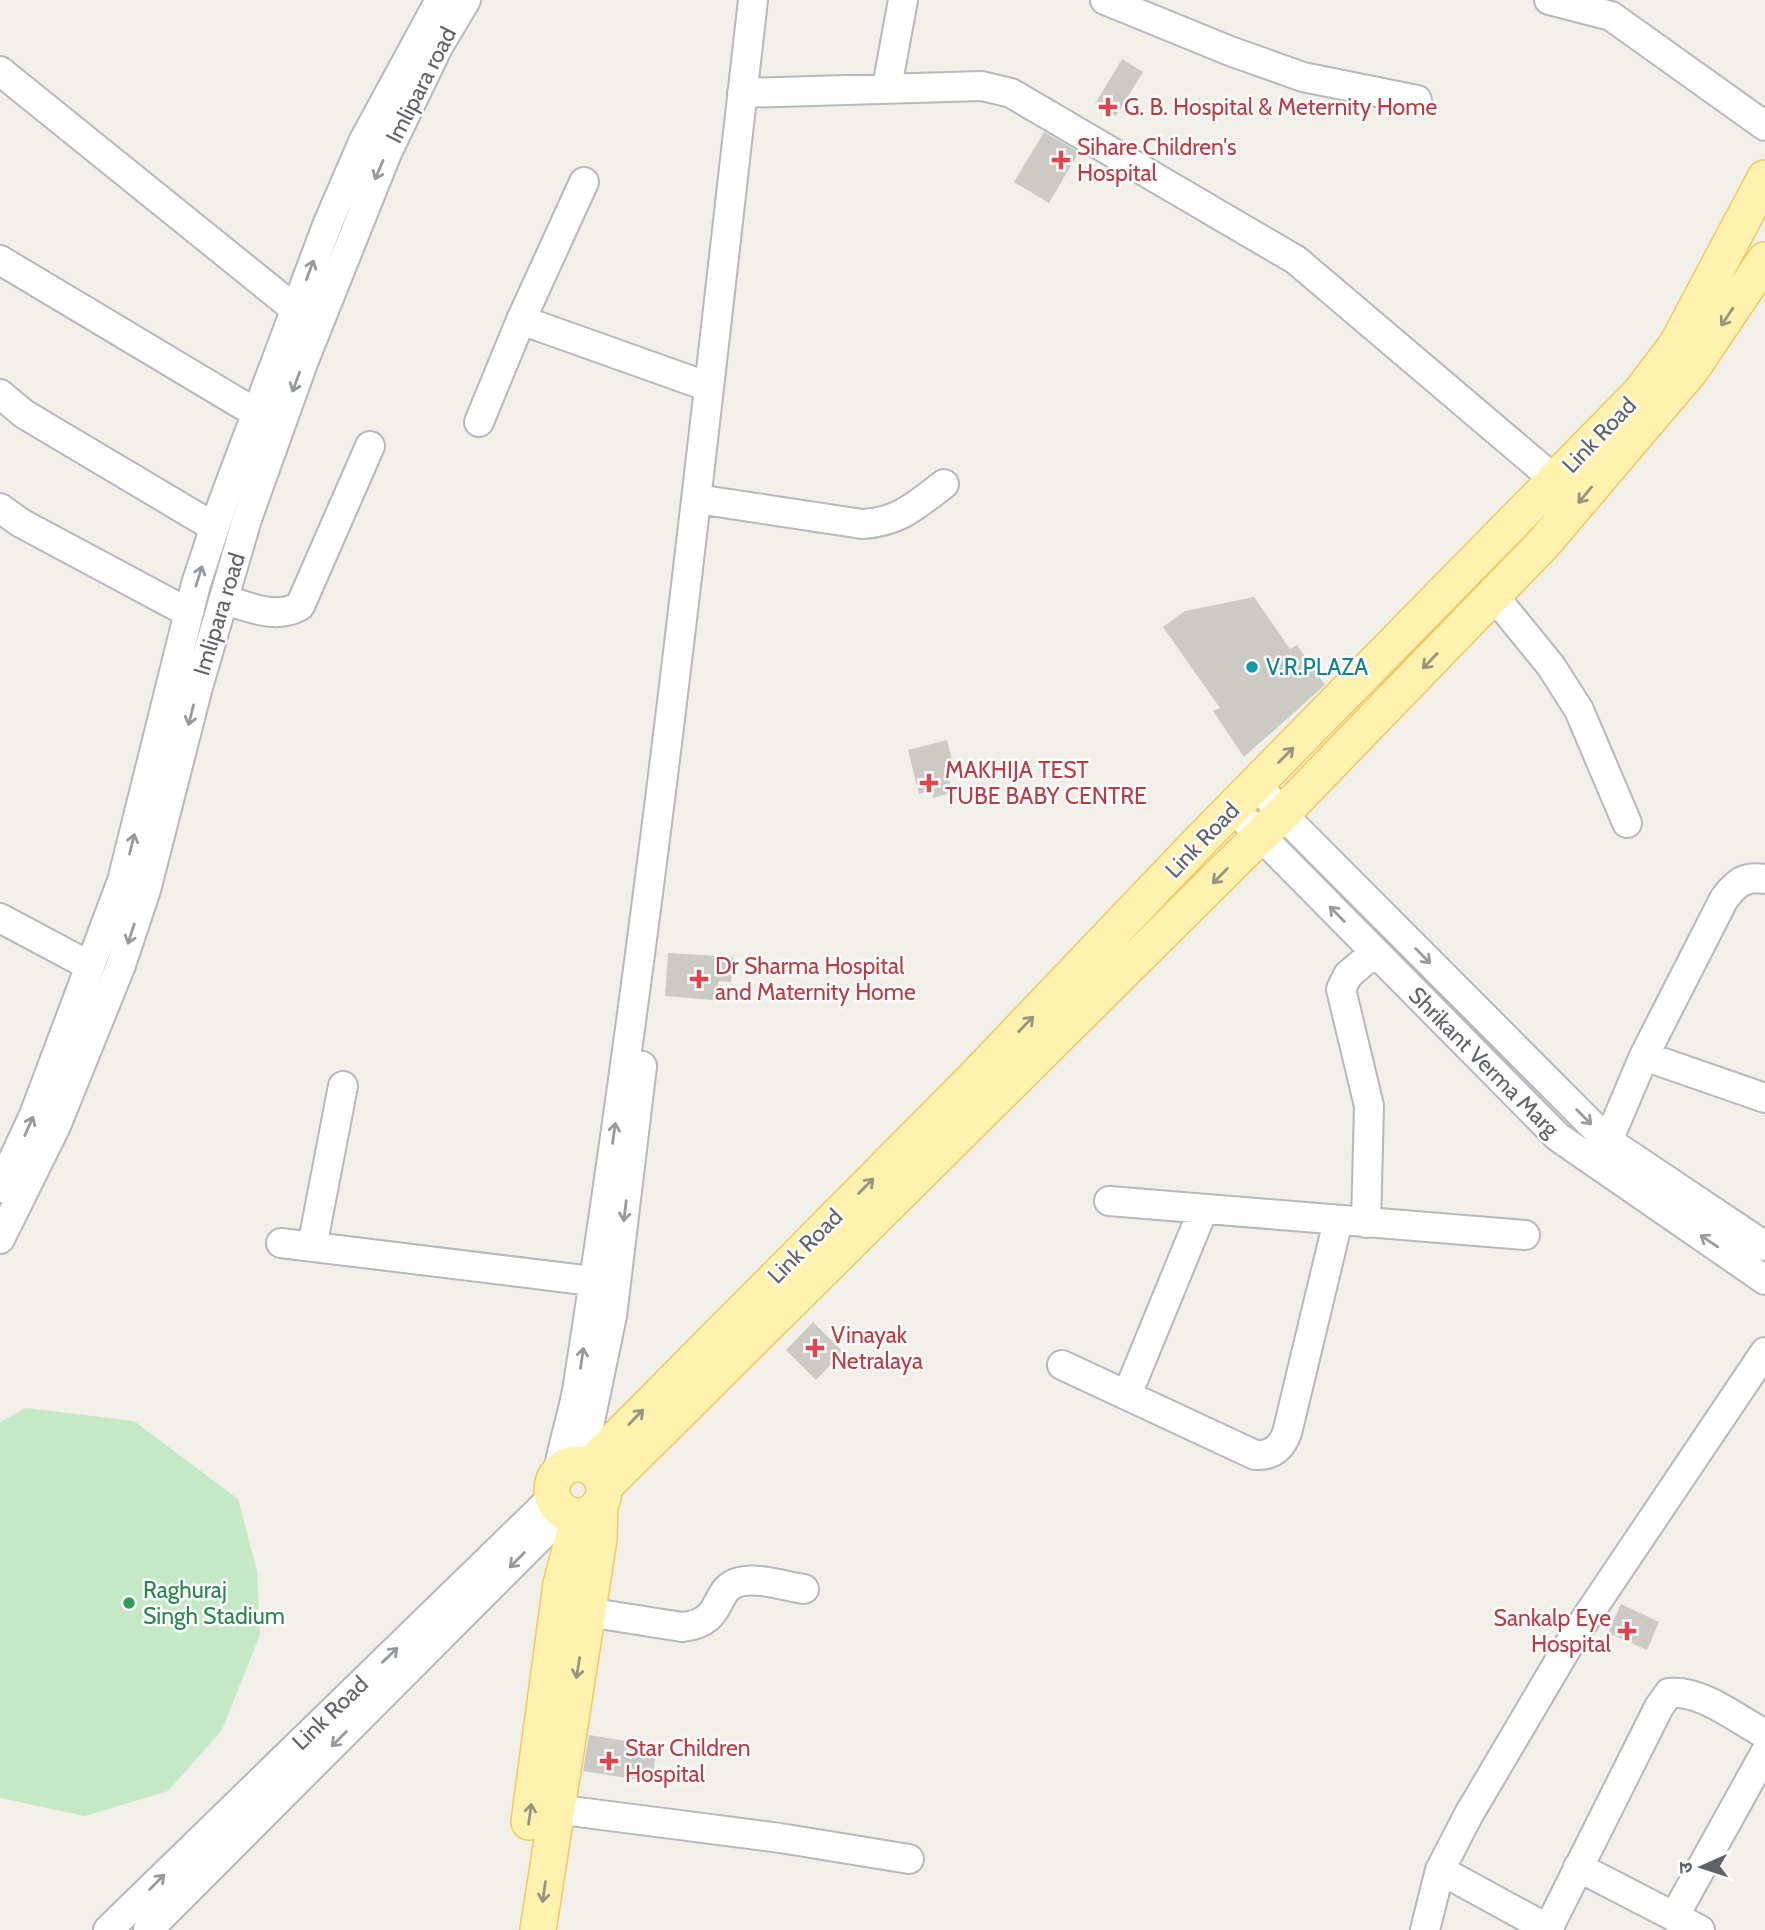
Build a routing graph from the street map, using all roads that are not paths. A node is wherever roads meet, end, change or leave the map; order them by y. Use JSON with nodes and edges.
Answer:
{"nodes":[{"id":1,"x":440,"y":0,"type":"edge"},
{"id":2,"x":466,"y":0,"type":"edge"},
{"id":3,"x":753,"y":0,"type":"edge"},
{"id":4,"x":769,"y":0,"type":"edge"},
{"id":5,"x":903,"y":0,"type":"edge"},
{"id":6,"x":1105,"y":0,"type":"edge"},
{"id":7,"x":1549,"y":0,"type":"edge"},
{"id":8,"x":0,"y":71,"type":"edge"},
{"id":9,"x":887,"y":87,"type":"junction"},
{"id":10,"x":751,"y":93,"type":"junction"},
{"id":11,"x":1417,"y":100,"type":"dead end"},
{"id":12,"x":1765,"y":126,"type":"edge"},
{"id":13,"x":1765,"y":178,"type":"edge"},
{"id":14,"x":584,"y":182,"type":"dead end"},
{"id":15,"x":0,"y":260,"type":"edge"},
{"id":16,"x":1765,"y":260,"type":"edge"},
{"id":17,"x":296,"y":309,"type":"junction"},
{"id":18,"x":521,"y":320,"type":"junction"},
{"id":19,"x":709,"y":387,"type":"junction"},
{"id":20,"x":0,"y":394,"type":"edge"},
{"id":21,"x":256,"y":412,"type":"junction"},
{"id":22,"x":479,"y":422,"type":"dead end"},
{"id":23,"x":280,"y":427,"type":"junction"},
{"id":24,"x":370,"y":446,"type":"dead end"},
{"id":25,"x":1555,"y":481,"type":"junction"},
{"id":26,"x":944,"y":484,"type":"dead end"},
{"id":27,"x":710,"y":501,"type":"junction"},
{"id":28,"x":0,"y":508,"type":"edge"},
{"id":29,"x":214,"y":527,"type":"junction"},
{"id":30,"x":1494,"y":596,"type":"junction"},
{"id":31,"x":225,"y":600,"type":"junction"},
{"id":32,"x":189,"y":613,"type":"junction"},
{"id":33,"x":1257,"y":784,"type":"junction"},
{"id":34,"x":1233,"y":808,"type":"junction"},
{"id":35,"x":1628,"y":823,"type":"dead end"},
{"id":36,"x":1271,"y":825,"type":"junction"},
{"id":37,"x":1765,"y":879,"type":"edge"},
{"id":38,"x":0,"y":918,"type":"edge"},
{"id":39,"x":1374,"y":953,"type":"junction"},
{"id":40,"x":90,"y":966,"type":"junction"},
{"id":41,"x":1644,"y":1056,"type":"junction"},
{"id":42,"x":343,"y":1086,"type":"dead end"},
{"id":43,"x":1765,"y":1098,"type":"edge"},
{"id":44,"x":1608,"y":1141,"type":"junction"},
{"id":45,"x":0,"y":1188,"type":"edge"},
{"id":46,"x":1109,"y":1201,"type":"dead end"},
{"id":47,"x":1203,"y":1210,"type":"junction"},
{"id":48,"x":1338,"y":1221,"type":"junction"},
{"id":49,"x":1366,"y":1223,"type":"junction"},
{"id":50,"x":1525,"y":1235,"type":"dead end"},
{"id":51,"x":0,"y":1238,"type":"edge"},
{"id":52,"x":281,"y":1243,"type":"dead end"},
{"id":53,"x":1765,"y":1246,"type":"edge"},
{"id":54,"x":312,"y":1247,"type":"junction"},
{"id":55,"x":1765,"y":1280,"type":"edge"},
{"id":56,"x":593,"y":1281,"type":"junction"},
{"id":57,"x":1765,"y":1352,"type":"edge"},
{"id":58,"x":1062,"y":1365,"type":"dead end"},
{"id":59,"x":1127,"y":1395,"type":"junction"},
{"id":60,"x":579,"y":1490,"type":"junction"},
{"id":61,"x":804,"y":1589,"type":"dead end"},
{"id":62,"x":572,"y":1609,"type":"junction"},
{"id":63,"x":1765,"y":1734,"type":"edge"},
{"id":64,"x":1765,"y":1753,"type":"edge"},
{"id":65,"x":555,"y":1809,"type":"junction"},
{"id":66,"x":909,"y":1859,"type":"dead end"},
{"id":67,"x":1578,"y":1867,"type":"junction"},
{"id":68,"x":1440,"y":1870,"type":"junction"},
{"id":69,"x":1674,"y":1917,"type":"junction"},
{"id":70,"x":108,"y":1930,"type":"edge"},
{"id":71,"x":148,"y":1930,"type":"edge"},
{"id":72,"x":515,"y":1930,"type":"edge"},
{"id":73,"x":538,"y":1930,"type":"edge"},
{"id":74,"x":1425,"y":1930,"type":"edge"},
{"id":75,"x":1549,"y":1930,"type":"edge"},
{"id":76,"x":1700,"y":1930,"type":"edge"}],
"edges":[{"from":17,"to":1,"type":"street","name":"Imlipara road","one_way":true},
{"from":2,"to":23,"type":"street","name":"Imlipara road","one_way":true},
{"from":3,"to":10,"type":"street"},
{"from":4,"to":10,"type":"street"},
{"from":5,"to":9,"type":"street"},
{"from":6,"to":11,"type":"street"},
{"from":7,"to":12,"type":"street"},
{"from":8,"to":17,"type":"street"},
{"from":9,"to":10,"type":"street"},
{"from":9,"to":25,"type":"street"},
{"from":10,"to":19,"type":"street"},
{"from":10,"to":27,"type":"street"},
{"from":13,"to":25,"type":"main road","name":"Link Road"},
{"from":14,"to":18,"type":"street"},
{"from":15,"to":21,"type":"street"},
{"from":16,"to":30,"type":"main road","name":"Link Road","one_way":true},
{"from":17,"to":21,"type":"street","name":"Imlipara road"},
{"from":18,"to":19,"type":"street"},
{"from":18,"to":22,"type":"street"},
{"from":56,"to":19,"type":"street","one_way":true},
{"from":20,"to":29,"type":"street"},
{"from":21,"to":23,"type":"street"},
{"from":21,"to":29,"type":"street","name":"Imlipara road"},
{"from":23,"to":31,"type":"street","name":"Imlipara road"},
{"from":24,"to":31,"type":"street"},
{"from":33,"to":25,"type":"main road","name":"Link Road","one_way":true},
{"from":26,"to":27,"type":"street"},
{"from":27,"to":60,"type":"street","one_way":true},
{"from":28,"to":32,"type":"street"},
{"from":32,"to":29,"type":"street","name":"Imlipara road","one_way":true},
{"from":30,"to":35,"type":"street"},
{"from":30,"to":36,"type":"main road","name":"Link Road","one_way":true},
{"from":31,"to":51,"type":"street","name":"Imlipara road","one_way":true},
{"from":40,"to":32,"type":"street","name":"Imlipara road","one_way":true},
{"from":33,"to":34,"type":"main road","name":"Link Road"},
{"from":33,"to":36,"type":"street","name":"Shrikant Verma Marg"},
{"from":34,"to":36,"type":"street","name":"Shrikant Verma Marg"},
{"from":60,"to":34,"type":"main road","name":"Link Road","one_way":true},
{"from":39,"to":36,"type":"street","name":"Shrikant Verma Marg","one_way":true},
{"from":36,"to":44,"type":"street","name":"Shrikant Verma Marg","one_way":true},
{"from":36,"to":60,"type":"main road","name":"Link Road","one_way":true},
{"from":37,"to":41,"type":"street"},
{"from":38,"to":40,"type":"street"},
{"from":39,"to":49,"type":"street"},
{"from":55,"to":39,"type":"street","name":"Shrikant Verma Marg","one_way":true},
{"from":45,"to":40,"type":"street","name":"Imlipara road","one_way":true},
{"from":41,"to":43,"type":"street"},
{"from":41,"to":44,"type":"street"},
{"from":42,"to":54,"type":"street"},
{"from":44,"to":53,"type":"street","name":"Shrikant Verma Marg"},
{"from":46,"to":47,"type":"street"},
{"from":47,"to":48,"type":"street"},
{"from":47,"to":59,"type":"street"},
{"from":48,"to":49,"type":"street"},
{"from":48,"to":59,"type":"street"},
{"from":49,"to":50,"type":"street"},
{"from":52,"to":54,"type":"street"},
{"from":54,"to":56,"type":"street"},
{"from":60,"to":56,"type":"street","one_way":true},
{"from":57,"to":68,"type":"street"},
{"from":58,"to":59,"type":"street"},
{"from":60,"to":62,"type":"main road"},
{"from":70,"to":60,"type":"street","name":"Link Road","one_way":true},
{"from":60,"to":71,"type":"street","name":"Link Road","one_way":true},
{"from":61,"to":62,"type":"street"},
{"from":62,"to":65,"type":"main road","one_way":true},
{"from":72,"to":62,"type":"main road","one_way":true},
{"from":63,"to":67,"type":"street"},
{"from":64,"to":69,"type":"street"},
{"from":65,"to":66,"type":"street"},
{"from":65,"to":73,"type":"main road","one_way":true},
{"from":67,"to":69,"type":"street"},
{"from":67,"to":75,"type":"street"},
{"from":68,"to":74,"type":"street"},
{"from":68,"to":75,"type":"street"},
{"from":69,"to":76,"type":"street"}]}
